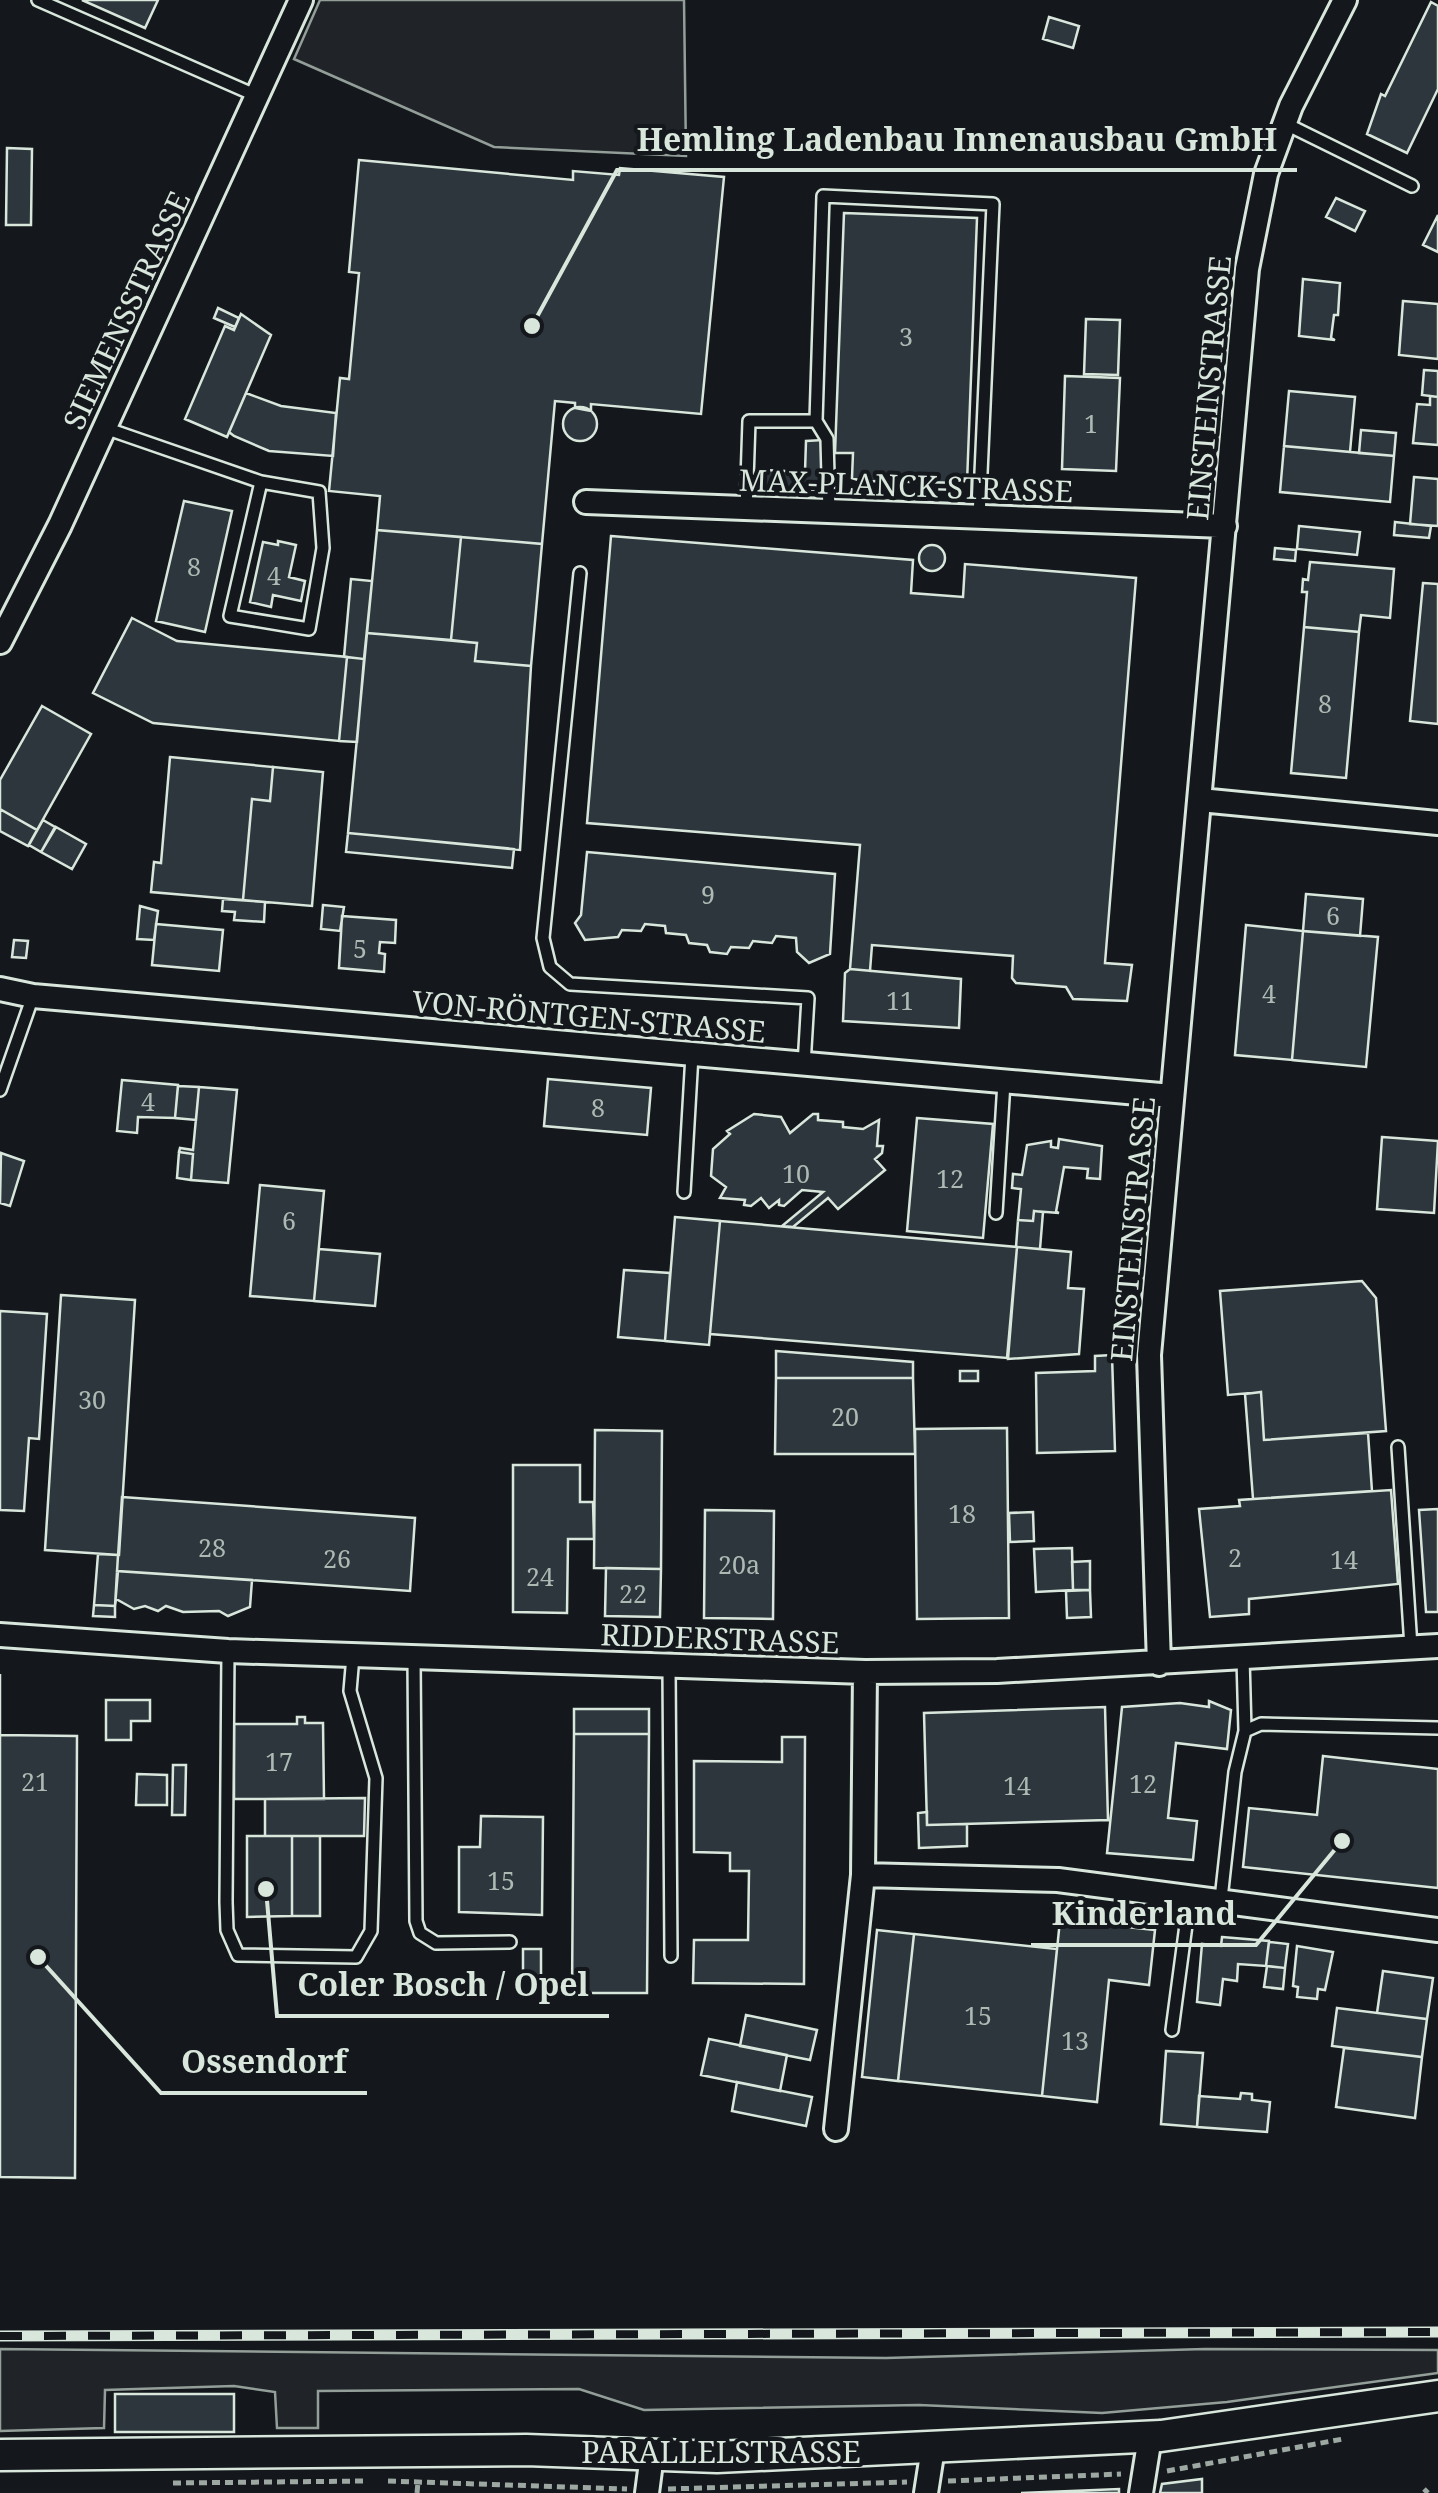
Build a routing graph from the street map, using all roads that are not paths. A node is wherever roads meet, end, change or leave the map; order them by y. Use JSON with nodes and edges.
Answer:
{"nodes":[{"id":1,"x":38,"y":0,"type":"edge"},
{"id":2,"x":301,"y":0,"type":"edge"},
{"id":3,"x":1345,"y":0,"type":"edge"},
{"id":4,"x":258,"y":96,"type":"junction"},
{"id":5,"x":1284,"y":123,"type":"junction"},
{"id":6,"x":1412,"y":186,"type":"dead end"},
{"id":7,"x":816,"y":421,"type":"junction"},
{"id":8,"x":104,"y":428,"type":"junction"},
{"id":9,"x":261,"y":482,"type":"junction"},
{"id":10,"x":586,"y":502,"type":"dead end"},
{"id":11,"x":746,"y":510,"type":"junction"},
{"id":12,"x":828,"y":513,"type":"junction"},
{"id":13,"x":978,"y":518,"type":"junction"},
{"id":14,"x":1225,"y":526,"type":"junction"},
{"id":15,"x":580,"y":572,"type":"dead end"},
{"id":16,"x":0,"y":642,"type":"edge"},
{"id":17,"x":1200,"y":800,"type":"junction"},
{"id":18,"x":1438,"y":823,"type":"edge"},
{"id":19,"x":0,"y":989,"type":"edge"},
{"id":20,"x":33,"y":996,"type":"junction"},
{"id":21,"x":692,"y":1055,"type":"junction"},
{"id":22,"x":804,"y":1065,"type":"junction"},
{"id":23,"x":1004,"y":1082,"type":"junction"},
{"id":24,"x":0,"y":1090,"type":"edge"},
{"id":25,"x":1172,"y":1096,"type":"junction"},
{"id":26,"x":684,"y":1192,"type":"dead end"},
{"id":27,"x":996,"y":1212,"type":"dead end"},
{"id":28,"x":1398,"y":1447,"type":"dead end"},
{"id":29,"x":0,"y":1636,"type":"edge"},
{"id":30,"x":1438,"y":1646,"type":"edge"},
{"id":31,"x":1411,"y":1647,"type":"junction"},
{"id":32,"x":228,"y":1651,"type":"junction"},
{"id":33,"x":353,"y":1656,"type":"junction"},
{"id":34,"x":414,"y":1658,"type":"junction"},
{"id":35,"x":1243,"y":1658,"type":"junction"},
{"id":36,"x":1159,"y":1664,"type":"junction"},
{"id":37,"x":669,"y":1667,"type":"junction"},
{"id":38,"x":865,"y":1672,"type":"junction"},
{"id":39,"x":1438,"y":1728,"type":"edge"},
{"id":40,"x":1245,"y":1731,"type":"junction"},
{"id":41,"x":863,"y":1875,"type":"junction"},
{"id":42,"x":1190,"y":1895,"type":"junction"},
{"id":43,"x":1221,"y":1899,"type":"junction"},
{"id":44,"x":1438,"y":1930,"type":"edge"},
{"id":45,"x":510,"y":1942,"type":"dead end"},
{"id":46,"x":671,"y":1956,"type":"dead end"},
{"id":47,"x":1172,"y":2030,"type":"dead end"},
{"id":48,"x":836,"y":2129,"type":"dead end"},
{"id":49,"x":1438,"y":2396,"type":"edge"},
{"id":50,"x":1150,"y":2437,"type":"junction"},
{"id":51,"x":933,"y":2448,"type":"junction"},
{"id":52,"x":0,"y":2455,"type":"edge"},
{"id":53,"x":652,"y":2455,"type":"junction"},
{"id":54,"x":646,"y":2493,"type":"edge"},
{"id":55,"x":926,"y":2493,"type":"edge"},
{"id":56,"x":1141,"y":2493,"type":"edge"}],
"edges":[{"from":1,"to":4,"type":"lane"},
{"from":2,"to":4,"type":"street","name":"SIEMENSSTRASSE"},
{"from":3,"to":5,"type":"street","name":"EINSTEINSTRASSE"},
{"from":4,"to":8,"type":"street","name":"SIEMENSSTRASSE"},
{"from":5,"to":6,"type":"lane"},
{"from":5,"to":14,"type":"street","name":"EINSTEINSTRASSE"},
{"from":7,"to":11,"type":"lane"},
{"from":7,"to":12,"type":"lane"},
{"from":7,"to":13,"type":"lane"},
{"from":8,"to":9,"type":"lane"},
{"from":8,"to":16,"type":"street","name":"SIEMENSSTRASSE"},
{"from":9,"to":9,"type":"lane"},
{"from":10,"to":11,"type":"street","name":"MAX-PLANCK-STRASSE"},
{"from":11,"to":12,"type":"street","name":"MAX-PLANCK-STRASSE"},
{"from":12,"to":13,"type":"street","name":"MAX-PLANCK-STRASSE"},
{"from":13,"to":14,"type":"street","name":"MAX-PLANCK-STRASSE"},
{"from":14,"to":17,"type":"street","name":"EINSTEINSTRASSE"},
{"from":15,"to":22,"type":"lane"},
{"from":17,"to":18,"type":"street"},
{"from":17,"to":25,"type":"street","name":"EINSTEINSTRASSE"},
{"from":19,"to":20,"type":"street","name":"VON-RÖNTGEN-STRASSE"},
{"from":20,"to":21,"type":"street","name":"VON-RÖNTGEN-STRASSE"},
{"from":20,"to":24,"type":"lane"},
{"from":21,"to":22,"type":"street","name":"VON-RÖNTGEN-STRASSE"},
{"from":21,"to":26,"type":"lane"},
{"from":22,"to":23,"type":"street","name":"VON-RÖNTGEN-STRASSE"},
{"from":23,"to":25,"type":"street","name":"VON-RÖNTGEN-STRASSE"},
{"from":23,"to":27,"type":"lane"},
{"from":25,"to":36,"type":"street","name":"EINSTEINSTRASSE"},
{"from":28,"to":31,"type":"lane"},
{"from":29,"to":32,"type":"street","name":"RIDDERSTRASSE"},
{"from":30,"to":31,"type":"street","name":"RIDDERSTRASSE"},
{"from":31,"to":35,"type":"street","name":"RIDDERSTRASSE"},
{"from":32,"to":33,"type":"street","name":"RIDDERSTRASSE"},
{"from":32,"to":33,"type":"lane"},
{"from":33,"to":34,"type":"street","name":"RIDDERSTRASSE"},
{"from":34,"to":37,"type":"street","name":"RIDDERSTRASSE"},
{"from":34,"to":45,"type":"lane"},
{"from":35,"to":36,"type":"street","name":"RIDDERSTRASSE"},
{"from":35,"to":40,"type":"lane"},
{"from":36,"to":38,"type":"street","name":"RIDDERSTRASSE"},
{"from":37,"to":38,"type":"street","name":"RIDDERSTRASSE"},
{"from":37,"to":46,"type":"lane"},
{"from":38,"to":41,"type":"street"},
{"from":39,"to":40,"type":"lane"},
{"from":40,"to":43,"type":"lane"},
{"from":41,"to":42,"type":"street"},
{"from":41,"to":48,"type":"street"},
{"from":42,"to":43,"type":"street"},
{"from":42,"to":47,"type":"lane"},
{"from":43,"to":44,"type":"street"},
{"from":49,"to":50,"type":"main road","name":"PARALLELSTRASSE"},
{"from":50,"to":51,"type":"main road","name":"PARALLELSTRASSE"},
{"from":50,"to":56,"type":"street"},
{"from":51,"to":53,"type":"main road","name":"PARALLELSTRASSE"},
{"from":51,"to":55,"type":"street"},
{"from":52,"to":53,"type":"main road","name":"PARALLELSTRASSE"},
{"from":53,"to":54,"type":"street"}]}
